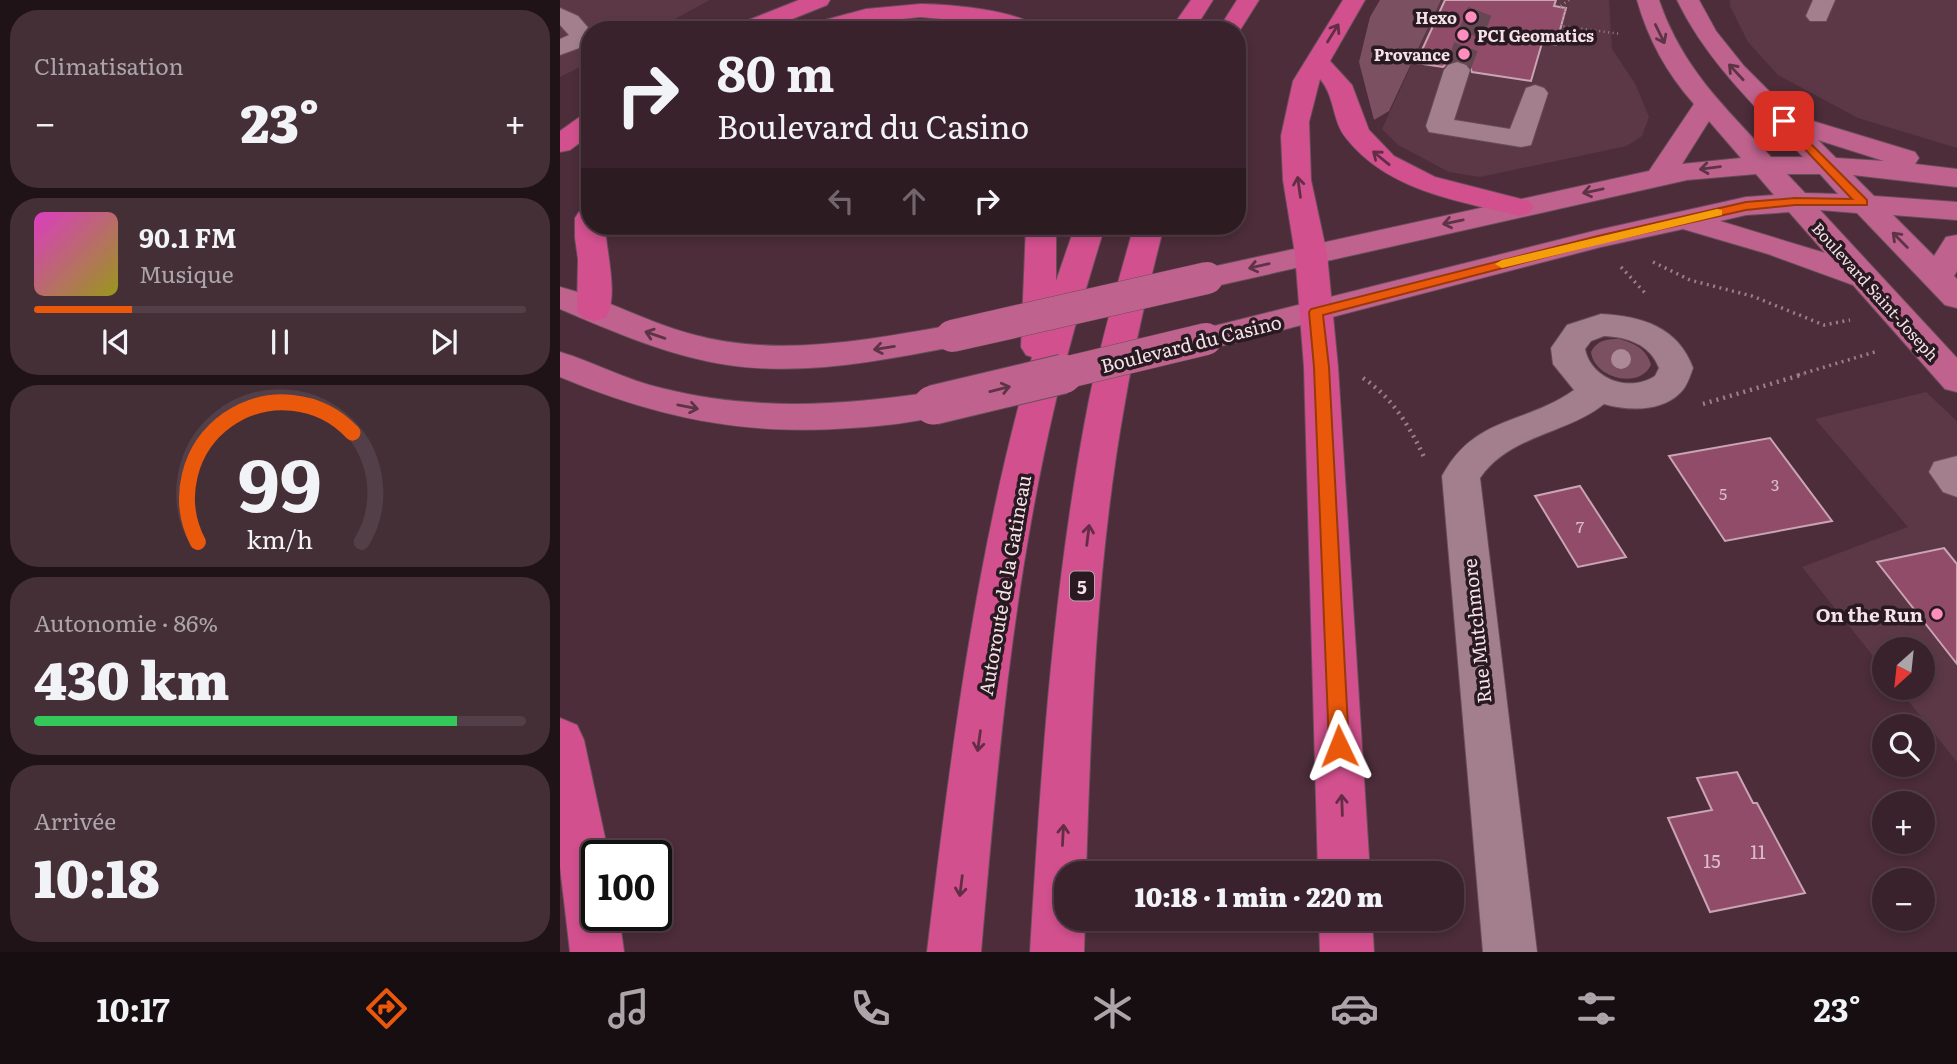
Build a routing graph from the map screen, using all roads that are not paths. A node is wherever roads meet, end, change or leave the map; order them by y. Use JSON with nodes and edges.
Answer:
{"nodes":[{"id":1,"x":820,"y":0,"type":"edge"},
{"id":2,"x":1202,"y":0,"type":"edge"},
{"id":3,"x":1248,"y":0,"type":"edge"},
{"id":4,"x":1354,"y":0,"type":"edge"},
{"id":5,"x":1648,"y":0,"type":"edge"},
{"id":6,"x":1688,"y":0,"type":"edge"},
{"id":7,"x":565,"y":18,"type":"edge"},
{"id":8,"x":767,"y":21,"type":"edge"},
{"id":9,"x":846,"y":21,"type":"edge"},
{"id":10,"x":1000,"y":21,"type":"edge"},
{"id":11,"x":1188,"y":21,"type":"edge"},
{"id":12,"x":1235,"y":21,"type":"edge"},
{"id":13,"x":581,"y":35,"type":"edge"},
{"id":14,"x":581,"y":39,"type":"edge"},
{"id":15,"x":560,"y":48,"type":"edge"},
{"id":16,"x":1316,"y":61,"type":"junction"},
{"id":17,"x":1457,"y":70,"type":"tunnel mouth"},
{"id":18,"x":1535,"y":93,"type":"dead end"},
{"id":19,"x":1707,"y":104,"type":"junction"},
{"id":20,"x":581,"y":106,"type":"edge"},
{"id":21,"x":560,"y":116,"type":"edge"},
{"id":22,"x":1784,"y":121,"type":"junction"},
{"id":23,"x":581,"y":129,"type":"edge"},
{"id":24,"x":560,"y":144,"type":"edge"},
{"id":25,"x":1761,"y":166,"type":"junction"},
{"id":26,"x":1828,"y":168,"type":"junction"},
{"id":27,"x":1660,"y":176,"type":"junction"},
{"id":28,"x":1955,"y":177,"type":"edge"},
{"id":29,"x":1795,"y":202,"type":"junction"},
{"id":30,"x":1863,"y":203,"type":"junction"},
{"id":31,"x":1519,"y":207,"type":"junction"},
{"id":32,"x":1957,"y":211,"type":"edge"},
{"id":33,"x":1682,"y":220,"type":"junction"},
{"id":34,"x":590,"y":235,"type":"edge"},
{"id":35,"x":1041,"y":235,"type":"edge"},
{"id":36,"x":1087,"y":235,"type":"edge"},
{"id":37,"x":1147,"y":235,"type":"edge"},
{"id":38,"x":1957,"y":244,"type":"edge"},
{"id":39,"x":1311,"y":254,"type":"junction"},
{"id":40,"x":1862,"y":278,"type":"junction"},
{"id":41,"x":1947,"y":288,"type":"edge"},
{"id":42,"x":560,"y":297,"type":"edge"},
{"id":43,"x":594,"y":310,"type":"junction"},
{"id":44,"x":1316,"y":312,"type":"junction"},
{"id":45,"x":560,"y":364,"type":"edge"},
{"id":46,"x":1957,"y":380,"type":"edge"},
{"id":47,"x":1599,"y":389,"type":"dead end"},
{"id":48,"x":1036,"y":408,"type":"junction"},
{"id":49,"x":1957,"y":470,"type":"edge"},
{"id":50,"x":1957,"y":482,"type":"edge"},
{"id":51,"x":560,"y":740,"type":"edge"},
{"id":52,"x":1343,"y":861,"type":"edge"},
{"id":53,"x":1346,"y":931,"type":"edge"},
{"id":54,"x":597,"y":952,"type":"edge"},
{"id":55,"x":954,"y":952,"type":"edge"},
{"id":56,"x":1057,"y":952,"type":"edge"},
{"id":57,"x":1347,"y":952,"type":"edge"},
{"id":58,"x":1510,"y":952,"type":"edge"}],
"edges":[{"from":1,"to":8,"type":"highway"},
{"from":2,"to":11,"type":"highway"},
{"from":3,"to":12,"type":"highway"},
{"from":16,"to":4,"type":"highway","one_way":true},
{"from":5,"to":19,"type":"main road","name":"Boulevard Saint-Joseph","one_way":true},
{"from":22,"to":6,"type":"main road","one_way":true},
{"from":7,"to":13,"type":"street"},
{"from":9,"to":10,"type":"highway"},
{"from":14,"to":15,"type":"street"},
{"from":31,"to":16,"type":"highway","one_way":true},
{"from":39,"to":16,"type":"highway","one_way":true},
{"from":17,"to":18,"type":"street"},
{"from":19,"to":25,"type":"main road","name":"Boulevard Saint-Joseph"},
{"from":19,"to":27,"type":"main road"},
{"from":20,"to":21,"type":"highway"},
{"from":22,"to":26,"type":"main road"},
{"from":22,"to":28,"type":"main road"},
{"from":23,"to":24,"type":"highway"},
{"from":25,"to":26,"type":"main road"},
{"from":25,"to":27,"type":"main road","one_way":true},
{"from":25,"to":29,"type":"main road","name":"Boulevard Saint-Joseph"},
{"from":26,"to":28,"type":"main road"},
{"from":26,"to":30,"type":"main road"},
{"from":27,"to":31,"type":"main road","one_way":true},
{"from":29,"to":30,"type":"main road","name":"Boulevard du Casino"},
{"from":29,"to":33,"type":"main road","name":"Boulevard du Casino"},
{"from":29,"to":40,"type":"main road","name":"Boulevard Saint-Joseph"},
{"from":30,"to":32,"type":"main road","name":"Boulevard du Casino"},
{"from":41,"to":30,"type":"main road","one_way":true},
{"from":31,"to":39,"type":"main road","one_way":true},
{"from":33,"to":40,"type":"main road"},
{"from":33,"to":44,"type":"main road","name":"Boulevard du Casino"},
{"from":34,"to":43,"type":"highway"},
{"from":35,"to":48,"type":"highway"},
{"from":36,"to":48,"type":"highway","name":"Autoroute de la Gatineau"},
{"from":56,"to":37,"type":"highway","number":"5","one_way":true},
{"from":38,"to":41,"type":"main road"},
{"from":39,"to":43,"type":"main road","one_way":true,"bridge":true},
{"from":39,"to":44,"type":"highway"},
{"from":40,"to":46,"type":"main road","name":"Boulevard Saint-Joseph"},
{"from":42,"to":43,"type":"main road"},
{"from":45,"to":44,"type":"main road","name":"Boulevard du Casino","one_way":true,"bridge":true},
{"from":52,"to":44,"type":"highway","one_way":true},
{"from":47,"to":58,"type":"street","name":"Rue Mutchmore"},
{"from":48,"to":55,"type":"highway","name":"Autoroute de la Gatineau","one_way":true},
{"from":49,"to":50,"type":"street"},
{"from":51,"to":54,"type":"highway"},
{"from":53,"to":57,"type":"highway"}]}
